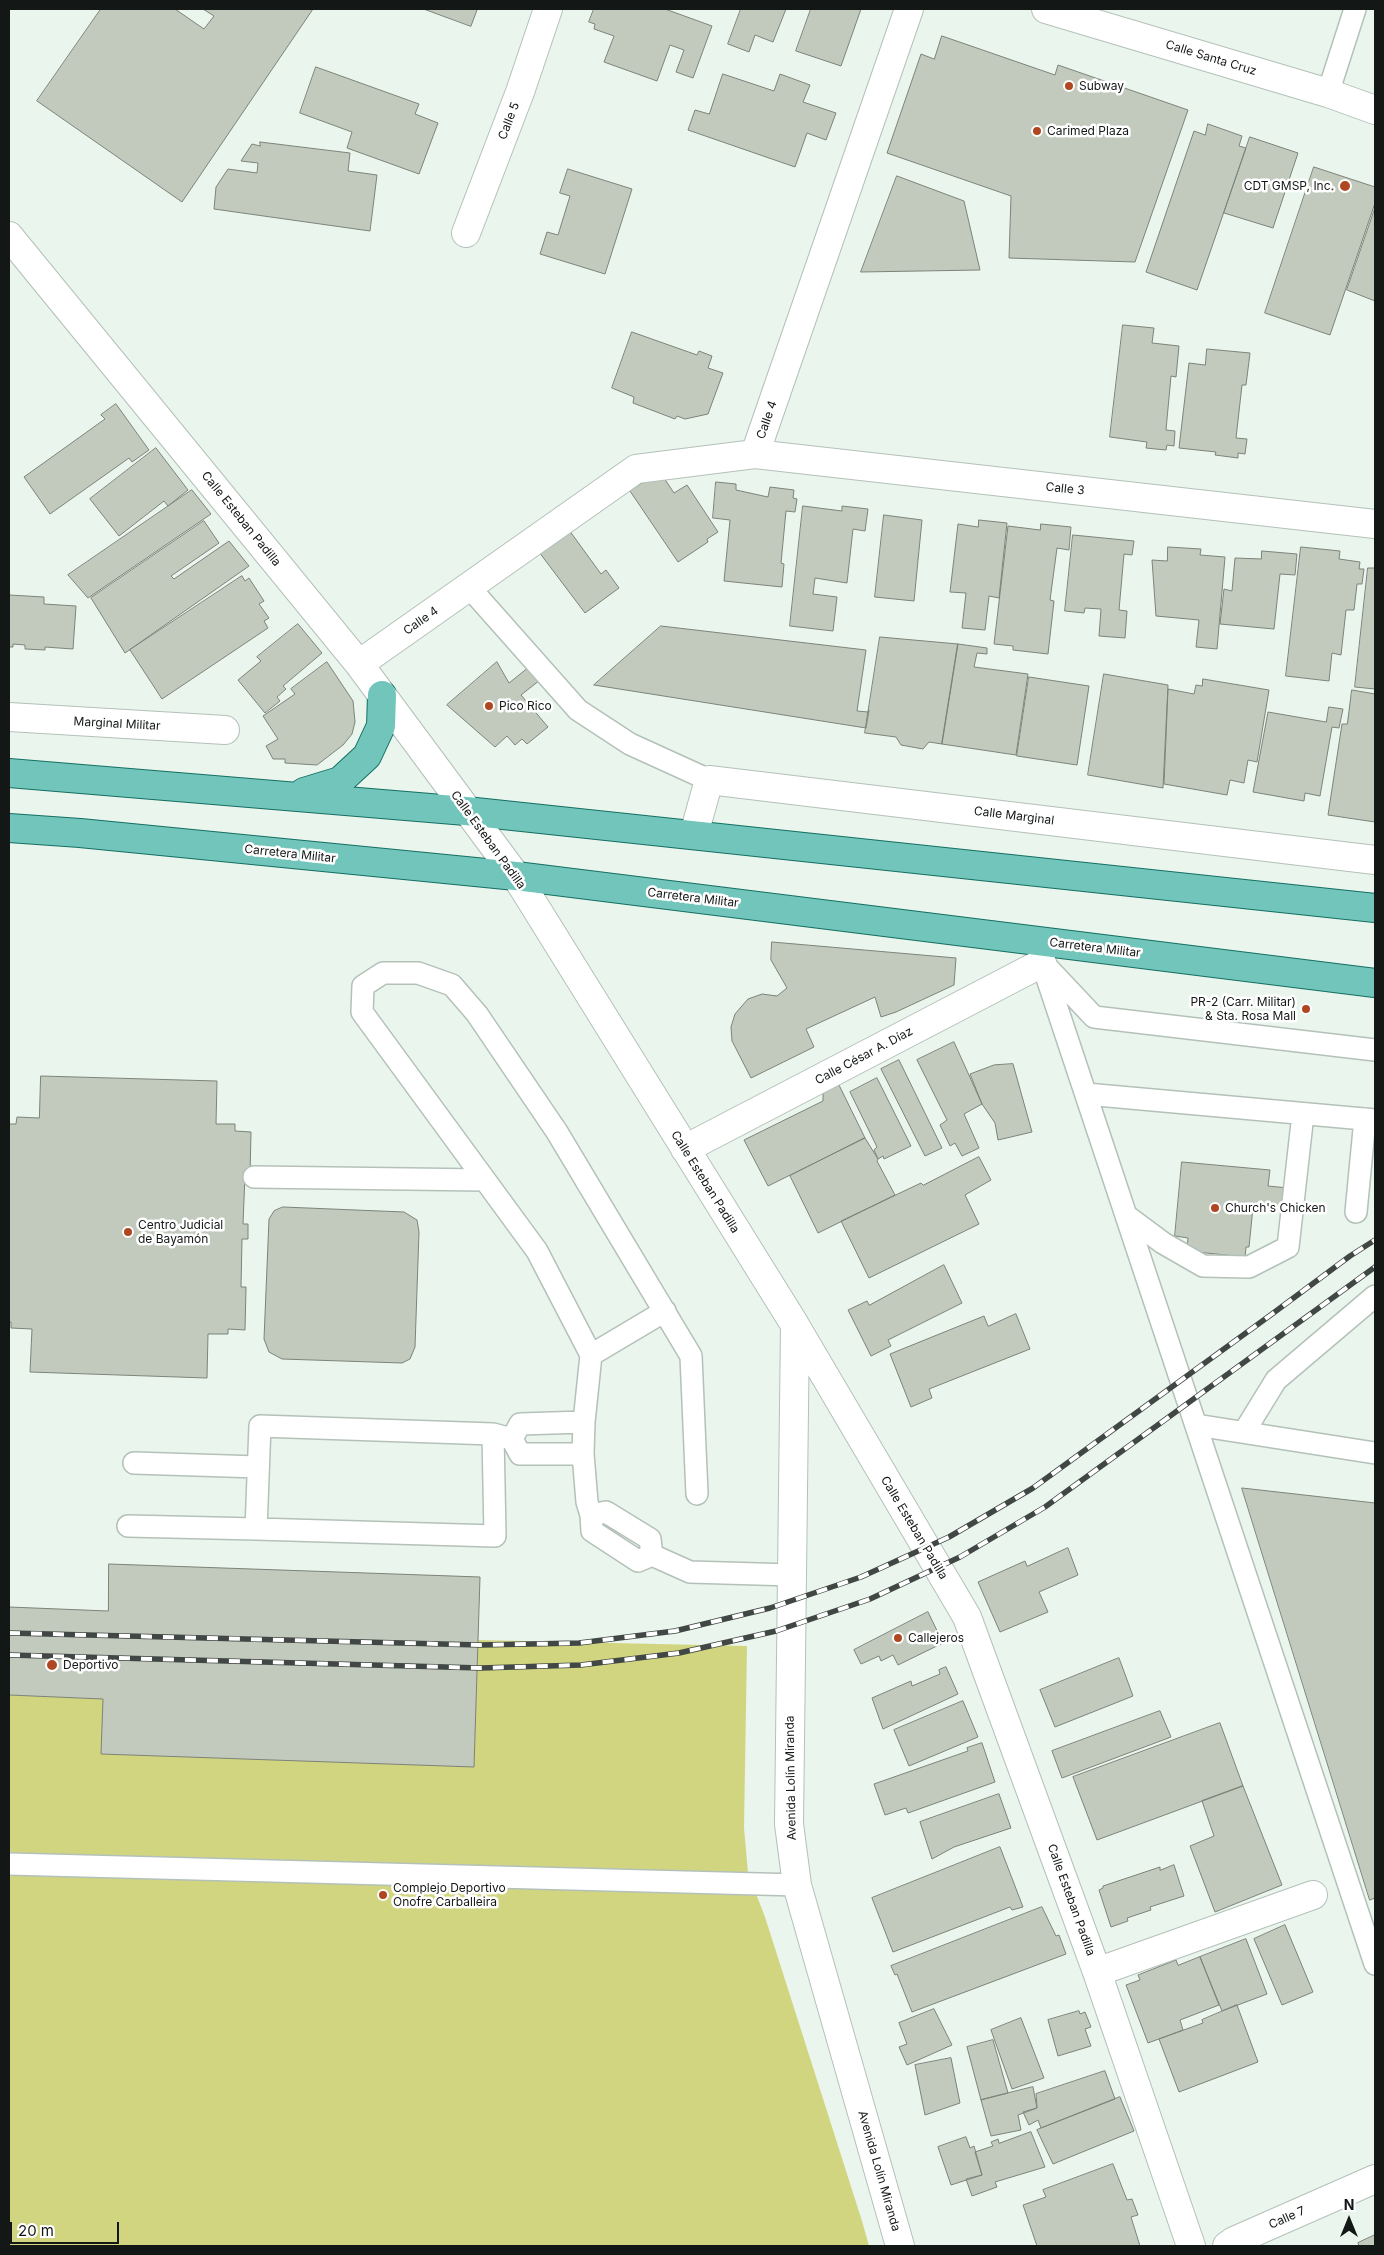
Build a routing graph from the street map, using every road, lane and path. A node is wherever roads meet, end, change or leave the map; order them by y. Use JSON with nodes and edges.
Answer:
{"nodes":[{"id":1,"x":548,"y":9,"type":"edge"},
{"id":2,"x":909,"y":9,"type":"edge"},
{"id":3,"x":1046,"y":9,"type":"edge"},
{"id":4,"x":1355,"y":9,"type":"edge"},
{"id":5,"x":1328,"y":93,"type":"junction"},
{"id":6,"x":1375,"y":110,"type":"edge"},
{"id":7,"x":466,"y":233,"type":"dead end"},
{"id":8,"x":9,"y":236,"type":"edge"},
{"id":9,"x":755,"y":454,"type":"junction"},
{"id":10,"x":1375,"y":524,"type":"edge"},
{"id":11,"x":469,"y":587,"type":"junction"},
{"id":12,"x":359,"y":664,"type":"junction"},
{"id":13,"x":382,"y":695,"type":"junction"},
{"id":14,"x":9,"y":717,"type":"edge"},
{"id":15,"x":225,"y":730,"type":"dead end"},
{"id":16,"x":9,"y":773,"type":"edge"},
{"id":17,"x":709,"y":780,"type":"junction"},
{"id":18,"x":290,"y":796,"type":"junction"},
{"id":19,"x":466,"y":811,"type":"junction"},
{"id":20,"x":9,"y":828,"type":"edge"},
{"id":21,"x":694,"y":834,"type":"junction"},
{"id":22,"x":1375,"y":860,"type":"edge"},
{"id":23,"x":516,"y":876,"type":"junction"},
{"id":24,"x":1375,"y":908,"type":"edge"},
{"id":25,"x":1044,"y":952,"type":"junction"},
{"id":26,"x":1375,"y":983,"type":"edge"},
{"id":27,"x":1375,"y":1050,"type":"edge"},
{"id":28,"x":1086,"y":1094,"type":"junction"},
{"id":29,"x":1303,"y":1114,"type":"junction"},
{"id":30,"x":1370,"y":1120,"type":"edge"},
{"id":31,"x":685,"y":1149,"type":"junction"},
{"id":32,"x":254,"y":1177,"type":"dead end"},
{"id":33,"x":484,"y":1180,"type":"junction"},
{"id":34,"x":1356,"y":1212,"type":"dead end"},
{"id":35,"x":1128,"y":1217,"type":"junction"},
{"id":36,"x":1375,"y":1296,"type":"edge"},
{"id":37,"x":665,"y":1311,"type":"junction"},
{"id":38,"x":795,"y":1325,"type":"junction"},
{"id":39,"x":591,"y":1355,"type":"junction"},
{"id":40,"x":584,"y":1422,"type":"junction"},
{"id":41,"x":1196,"y":1425,"type":"junction"},
{"id":42,"x":1244,"y":1432,"type":"junction"},
{"id":43,"x":503,"y":1436,"type":"junction"},
{"id":44,"x":1375,"y":1453,"type":"edge"},
{"id":45,"x":583,"y":1454,"type":"junction"},
{"id":46,"x":134,"y":1463,"type":"dead end"},
{"id":47,"x":258,"y":1467,"type":"junction"},
{"id":48,"x":697,"y":1494,"type":"dead end"},
{"id":49,"x":128,"y":1526,"type":"dead end"},
{"id":50,"x":256,"y":1529,"type":"junction"},
{"id":51,"x":792,"y":1575,"type":"junction"},
{"id":52,"x":9,"y":1864,"type":"edge"},
{"id":53,"x":796,"y":1885,"type":"junction"},
{"id":54,"x":1313,"y":1895,"type":"dead end"},
{"id":55,"x":1375,"y":1964,"type":"edge"},
{"id":56,"x":1097,"y":1972,"type":"junction"},
{"id":57,"x":1375,"y":2179,"type":"edge"},
{"id":58,"x":900,"y":2246,"type":"edge"},
{"id":59,"x":1191,"y":2246,"type":"edge"},
{"id":60,"x":1227,"y":2246,"type":"edge"}],
"edges":[{"from":1,"to":7,"type":"street","name":"Calle 5"},
{"from":2,"to":9,"type":"street","name":"Calle 4"},
{"from":3,"to":5,"type":"street","name":"Calle Santa Cruz"},
{"from":4,"to":5,"type":"lane"},
{"from":5,"to":6,"type":"street","name":"Calle Santa Cruz"},
{"from":8,"to":12,"type":"street","name":"Calle Esteban Padilla"},
{"from":9,"to":10,"type":"street","name":"Calle 3"},
{"from":9,"to":11,"type":"street","name":"Calle 4"},
{"from":11,"to":12,"type":"street","name":"Calle 4"},
{"from":11,"to":17,"type":"lane"},
{"from":12,"to":13,"type":"street","name":"Calle Esteban Padilla"},
{"from":13,"to":18,"type":"main road"},
{"from":13,"to":19,"type":"street","name":"Calle Esteban Padilla"},
{"from":14,"to":15,"type":"street","name":"Marginal Militar"},
{"from":16,"to":18,"type":"main road"},
{"from":17,"to":21,"type":"street"},
{"from":17,"to":22,"type":"street","name":"Calle Marginal"},
{"from":18,"to":19,"type":"main road"},
{"from":19,"to":21,"type":"main road"},
{"from":19,"to":23,"type":"street","name":"Calle Esteban Padilla"},
{"from":20,"to":23,"type":"main road","name":"Carretera Militar"},
{"from":21,"to":24,"type":"main road"},
{"from":23,"to":25,"type":"main road","name":"Carretera Militar"},
{"from":23,"to":31,"type":"street","name":"Calle Esteban Padilla"},
{"from":25,"to":26,"type":"main road","name":"Carretera Militar"},
{"from":25,"to":27,"type":"lane"},
{"from":25,"to":28,"type":"lane"},
{"from":25,"to":31,"type":"street","name":"Calle César A. Díaz"},
{"from":28,"to":29,"type":"lane"},
{"from":28,"to":35,"type":"lane"},
{"from":29,"to":30,"type":"lane"},
{"from":29,"to":35,"type":"lane"},
{"from":30,"to":34,"type":"lane"},
{"from":31,"to":38,"type":"street","name":"Calle Esteban Padilla"},
{"from":32,"to":33,"type":"lane"},
{"from":33,"to":37,"type":"lane"},
{"from":33,"to":39,"type":"lane"},
{"from":35,"to":41,"type":"lane"},
{"from":36,"to":42,"type":"lane"},
{"from":37,"to":39,"type":"lane"},
{"from":37,"to":48,"type":"lane"},
{"from":38,"to":51,"type":"street","name":"Avenida Lolín Miranda"},
{"from":38,"to":56,"type":"street","name":"Calle Esteban Padilla"},
{"from":39,"to":40,"type":"lane"},
{"from":40,"to":43,"type":"lane"},
{"from":40,"to":45,"type":"lane"},
{"from":41,"to":42,"type":"lane"},
{"from":41,"to":55,"type":"lane"},
{"from":42,"to":44,"type":"lane"},
{"from":43,"to":45,"type":"lane"},
{"from":43,"to":47,"type":"lane"},
{"from":43,"to":50,"type":"lane"},
{"from":45,"to":51,"type":"lane"},
{"from":46,"to":47,"type":"lane"},
{"from":47,"to":50,"type":"lane"},
{"from":49,"to":50,"type":"lane"},
{"from":51,"to":53,"type":"street","name":"Avenida Lolín Miranda"},
{"from":52,"to":53,"type":"lane"},
{"from":53,"to":58,"type":"street","name":"Avenida Lolín Miranda"},
{"from":54,"to":56,"type":"street"},
{"from":56,"to":59,"type":"street","name":"Calle Esteban Padilla"},
{"from":57,"to":60,"type":"street","name":"Calle 7"}]}
